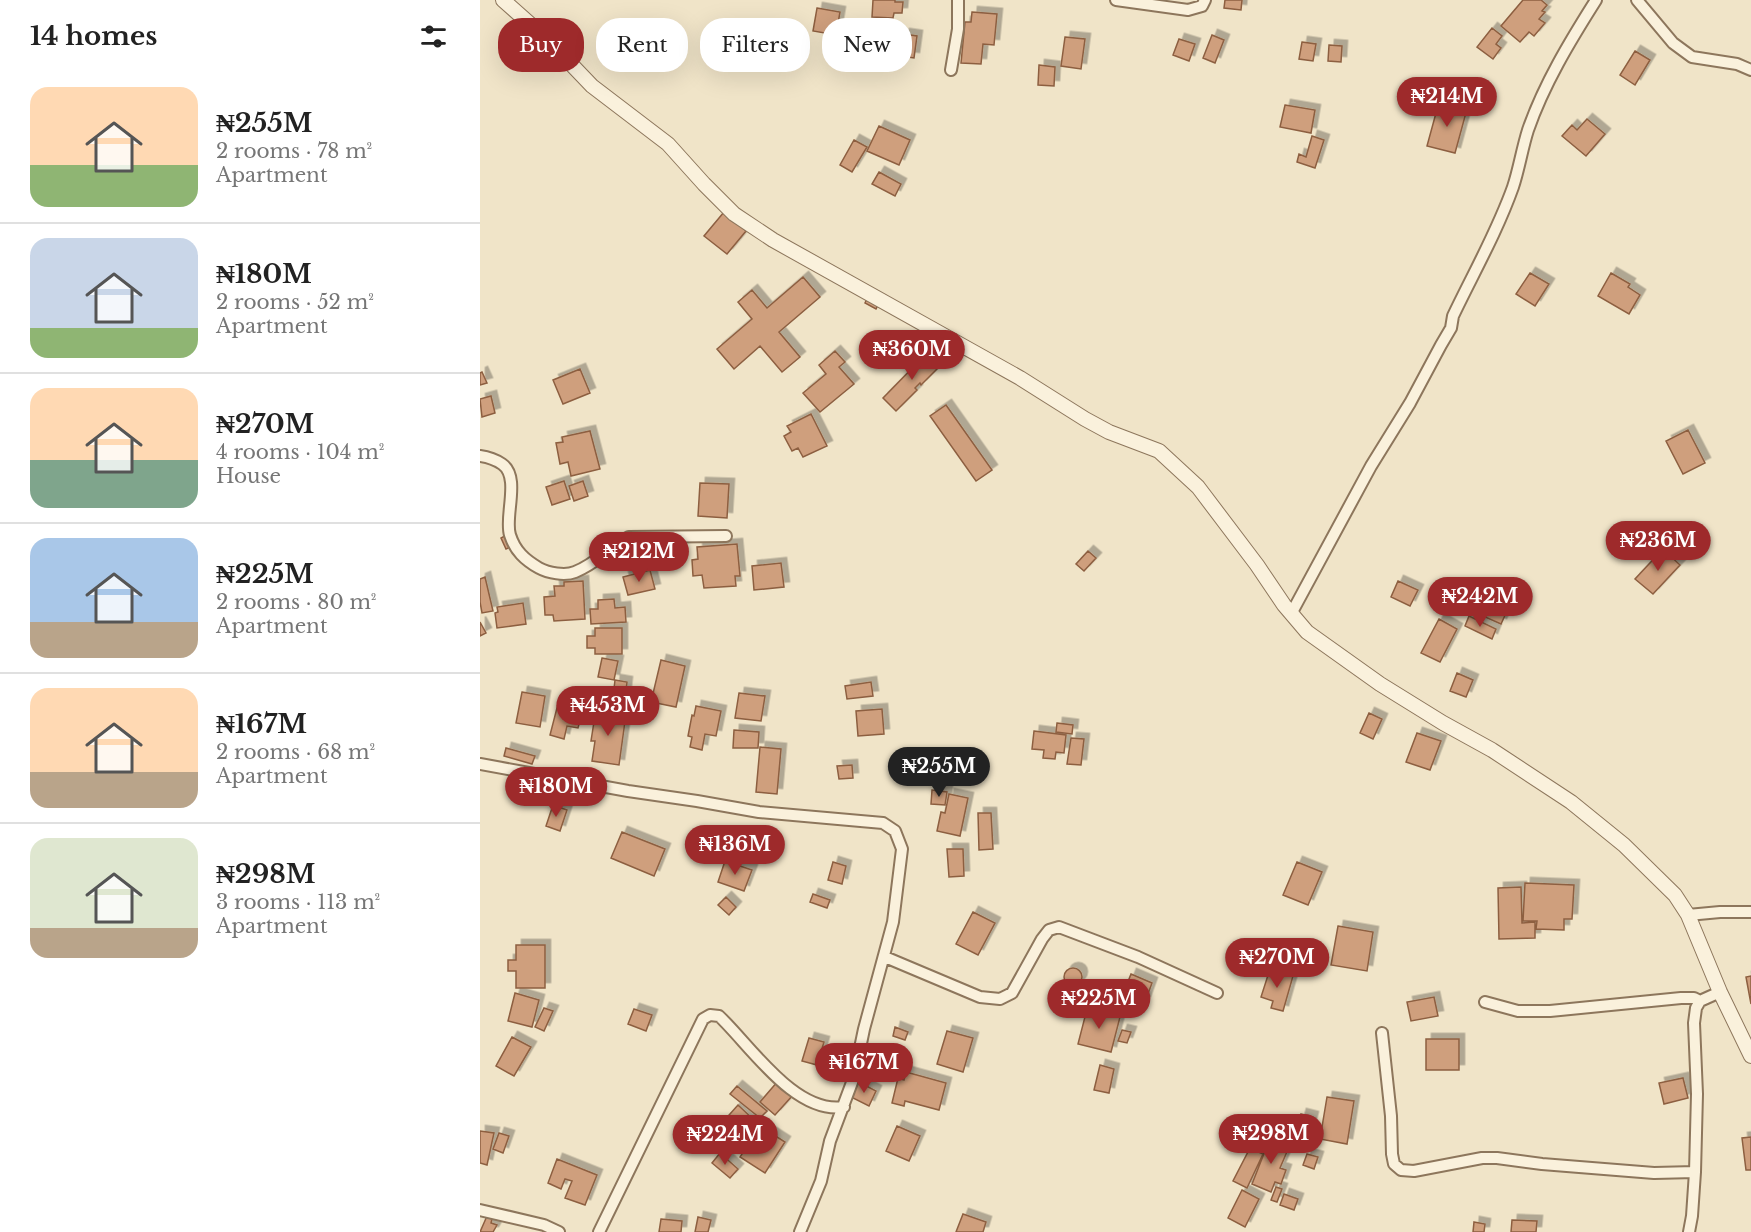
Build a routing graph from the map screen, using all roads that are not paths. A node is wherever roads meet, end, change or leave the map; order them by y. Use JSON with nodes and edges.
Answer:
{"nodes":[{"id":1,"x":502,"y":0,"type":"edge"},
{"id":2,"x":958,"y":0,"type":"edge"},
{"id":3,"x":1116,"y":0,"type":"edge"},
{"id":4,"x":1205,"y":0,"type":"edge"},
{"id":5,"x":1596,"y":0,"type":"edge"},
{"id":6,"x":1637,"y":0,"type":"edge"},
{"id":7,"x":951,"y":70,"type":"dead end"},
{"id":8,"x":1751,"y":70,"type":"edge"},
{"id":9,"x":480,"y":456,"type":"edge"},
{"id":10,"x":726,"y":536,"type":"dead end"},
{"id":11,"x":1292,"y":614,"type":"junction"},
{"id":12,"x":480,"y":764,"type":"edge"},
{"id":13,"x":1751,"y":912,"type":"edge"},
{"id":14,"x":1688,"y":915,"type":"junction"},
{"id":15,"x":885,"y":957,"type":"junction"},
{"id":16,"x":1720,"y":992,"type":"junction"},
{"id":17,"x":1217,"y":993,"type":"dead end"},
{"id":18,"x":1700,"y":1001,"type":"junction"},
{"id":19,"x":1485,"y":1002,"type":"dead end"},
{"id":20,"x":1382,"y":1033,"type":"dead end"},
{"id":21,"x":1751,"y":1056,"type":"edge"},
{"id":22,"x":844,"y":1107,"type":"junction"},
{"id":23,"x":1695,"y":1172,"type":"junction"},
{"id":24,"x":480,"y":1210,"type":"edge"},
{"id":25,"x":559,"y":1232,"type":"edge"},
{"id":26,"x":599,"y":1232,"type":"edge"},
{"id":27,"x":800,"y":1232,"type":"edge"},
{"id":28,"x":1689,"y":1232,"type":"edge"}],
"edges":[{"from":1,"to":11,"type":"street"},
{"from":2,"to":7,"type":"street"},
{"from":3,"to":4,"type":"street"},
{"from":5,"to":11,"type":"street"},
{"from":6,"to":8,"type":"street"},
{"from":9,"to":10,"type":"street"},
{"from":11,"to":14,"type":"street"},
{"from":12,"to":15,"type":"street"},
{"from":13,"to":14,"type":"street"},
{"from":14,"to":16,"type":"street"},
{"from":15,"to":17,"type":"street"},
{"from":15,"to":22,"type":"street"},
{"from":16,"to":18,"type":"street"},
{"from":16,"to":21,"type":"street"},
{"from":18,"to":19,"type":"street"},
{"from":18,"to":23,"type":"street"},
{"from":20,"to":23,"type":"street"},
{"from":22,"to":26,"type":"street"},
{"from":22,"to":27,"type":"street"},
{"from":23,"to":28,"type":"street"},
{"from":24,"to":25,"type":"street"}]}
